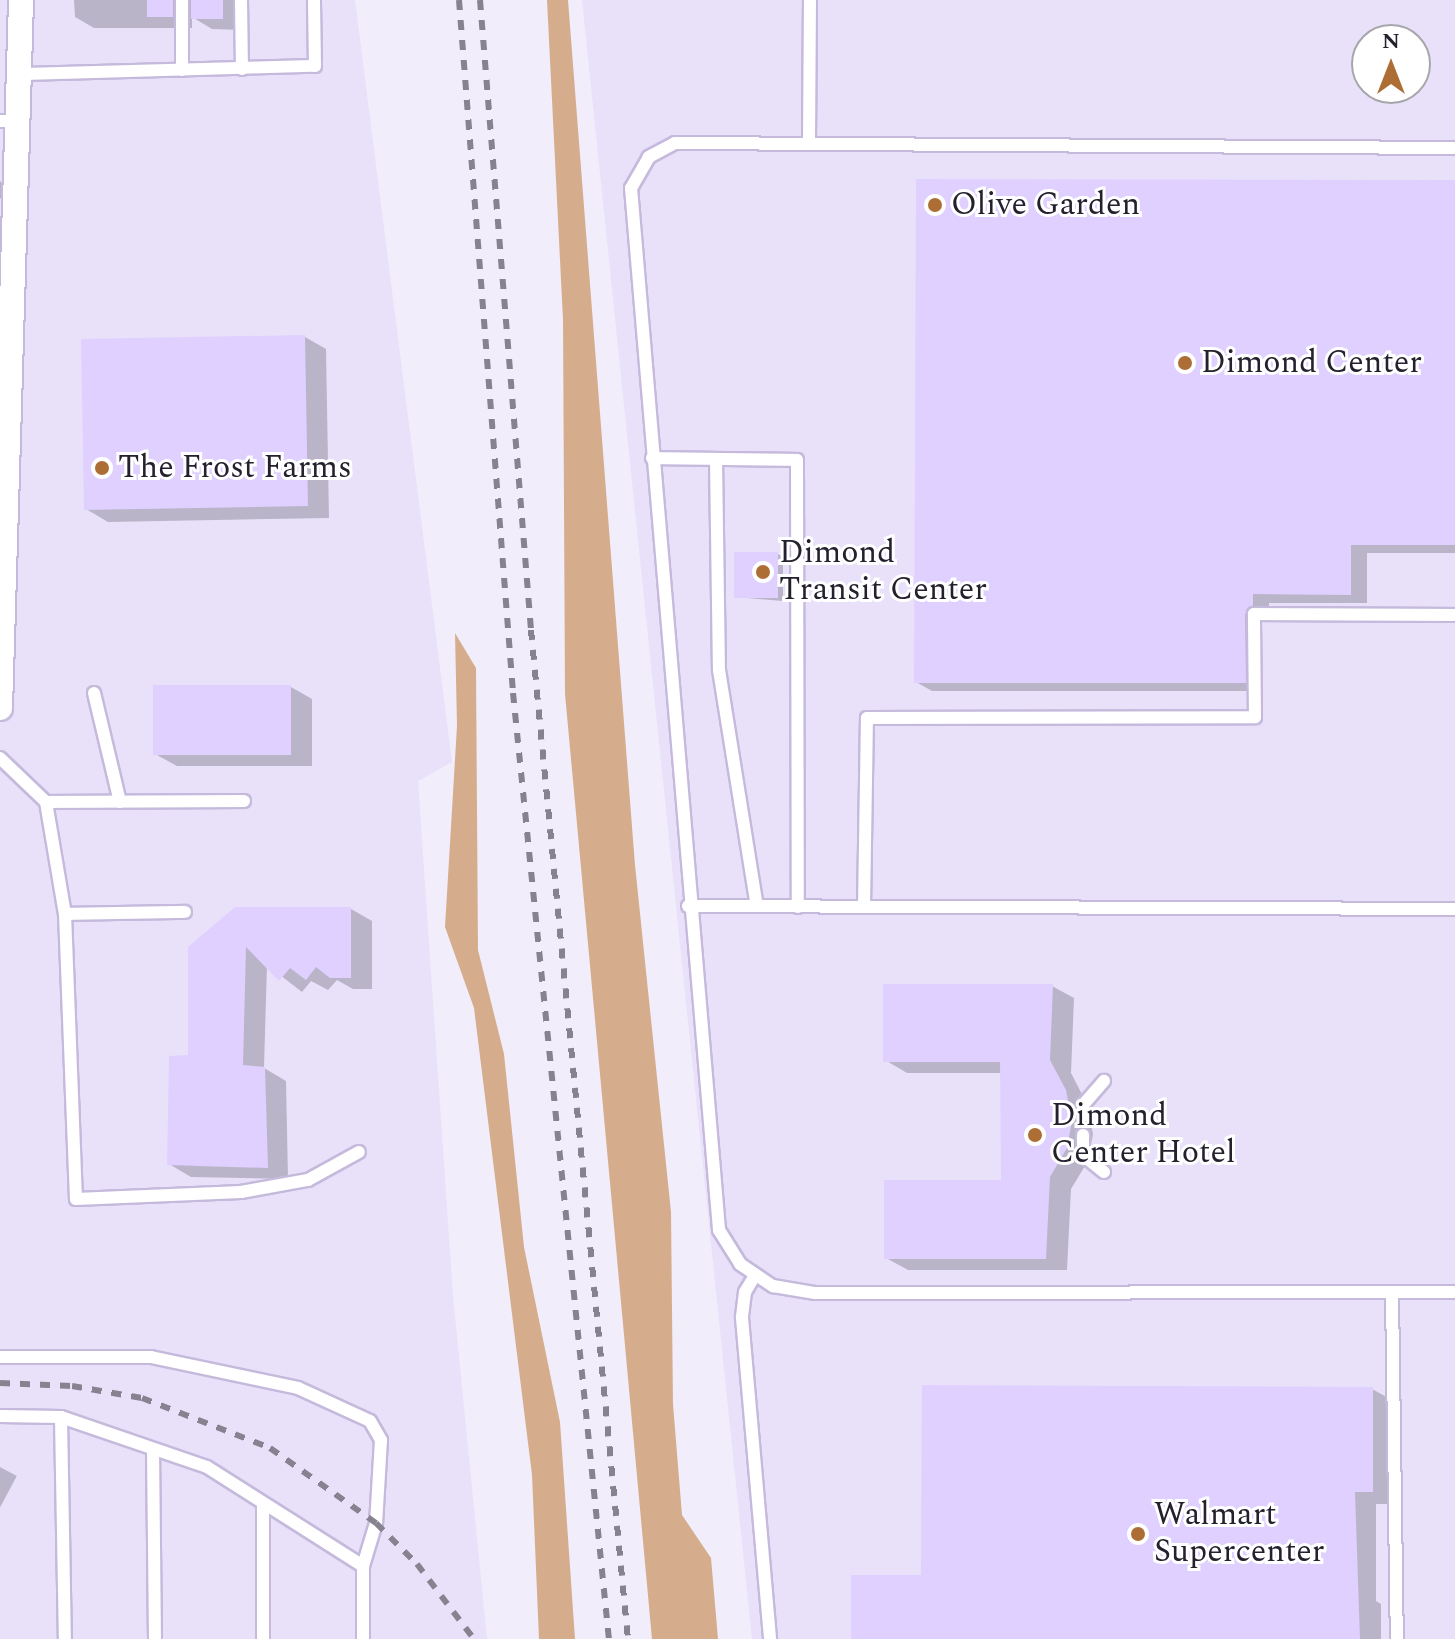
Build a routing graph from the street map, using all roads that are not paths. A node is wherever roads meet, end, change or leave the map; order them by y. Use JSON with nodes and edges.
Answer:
{"nodes":[{"id":1,"x":21,"y":0,"type":"edge"},
{"id":2,"x":182,"y":0,"type":"edge"},
{"id":3,"x":241,"y":0,"type":"edge"},
{"id":4,"x":314,"y":0,"type":"edge"},
{"id":5,"x":810,"y":0,"type":"edge"},
{"id":6,"x":242,"y":69,"type":"junction"},
{"id":7,"x":182,"y":70,"type":"junction"},
{"id":8,"x":21,"y":74,"type":"junction"},
{"id":9,"x":10,"y":121,"type":"edge"},
{"id":10,"x":809,"y":140,"type":"junction"},
{"id":11,"x":1455,"y":148,"type":"edge"},
{"id":12,"x":652,"y":458,"type":"junction"},
{"id":13,"x":716,"y":459,"type":"junction"},
{"id":14,"x":1455,"y":615,"type":"edge"},
{"id":15,"x":94,"y":693,"type":"dead end"},
{"id":16,"x":0,"y":708,"type":"edge"},
{"id":17,"x":0,"y":758,"type":"edge"},
{"id":18,"x":244,"y":801,"type":"dead end"},
{"id":19,"x":46,"y":802,"type":"junction"},
{"id":20,"x":120,"y":802,"type":"junction"},
{"id":21,"x":688,"y":906,"type":"junction"},
{"id":22,"x":757,"y":906,"type":"junction"},
{"id":23,"x":798,"y":907,"type":"junction"},
{"id":24,"x":864,"y":907,"type":"junction"},
{"id":25,"x":1455,"y":909,"type":"edge"},
{"id":26,"x":185,"y":912,"type":"dead end"},
{"id":27,"x":65,"y":914,"type":"junction"},
{"id":28,"x":1104,"y":1081,"type":"dead end"},
{"id":29,"x":1083,"y":1116,"type":"dead end"},
{"id":30,"x":1083,"y":1135,"type":"dead end"},
{"id":31,"x":359,"y":1152,"type":"dead end"},
{"id":32,"x":1104,"y":1172,"type":"dead end"},
{"id":33,"x":754,"y":1277,"type":"junction"},
{"id":34,"x":1392,"y":1292,"type":"junction"},
{"id":35,"x":1455,"y":1292,"type":"edge"},
{"id":36,"x":0,"y":1357,"type":"edge"},
{"id":37,"x":0,"y":1416,"type":"edge"},
{"id":38,"x":61,"y":1417,"type":"junction"},
{"id":39,"x":153,"y":1449,"type":"junction"},
{"id":40,"x":263,"y":1503,"type":"junction"},
{"id":41,"x":363,"y":1566,"type":"junction"},
{"id":42,"x":65,"y":1639,"type":"edge"},
{"id":43,"x":155,"y":1639,"type":"edge"},
{"id":44,"x":263,"y":1639,"type":"edge"},
{"id":45,"x":363,"y":1639,"type":"edge"},
{"id":46,"x":770,"y":1639,"type":"edge"},
{"id":47,"x":1397,"y":1639,"type":"edge"}],
"edges":[{"from":1,"to":8,"type":"street"},
{"from":2,"to":7,"type":"lane"},
{"from":3,"to":6,"type":"lane"},
{"from":4,"to":6,"type":"lane"},
{"from":5,"to":10,"type":"lane"},
{"from":6,"to":7,"type":"lane"},
{"from":7,"to":8,"type":"lane"},
{"from":8,"to":9,"type":"street"},
{"from":9,"to":16,"type":"street"},
{"from":10,"to":11,"type":"lane"},
{"from":10,"to":12,"type":"lane"},
{"from":12,"to":13,"type":"lane"},
{"from":12,"to":21,"type":"lane"},
{"from":13,"to":22,"type":"lane"},
{"from":13,"to":23,"type":"lane"},
{"from":14,"to":24,"type":"lane"},
{"from":15,"to":20,"type":"lane"},
{"from":17,"to":19,"type":"lane"},
{"from":18,"to":20,"type":"lane"},
{"from":19,"to":20,"type":"lane"},
{"from":19,"to":27,"type":"lane"},
{"from":21,"to":22,"type":"lane"},
{"from":21,"to":33,"type":"lane"},
{"from":22,"to":23,"type":"lane"},
{"from":23,"to":24,"type":"lane"},
{"from":24,"to":25,"type":"lane"},
{"from":26,"to":27,"type":"lane"},
{"from":27,"to":31,"type":"lane"},
{"from":28,"to":29,"type":"lane"},
{"from":30,"to":32,"type":"lane"},
{"from":33,"to":34,"type":"lane"},
{"from":33,"to":46,"type":"lane"},
{"from":34,"to":35,"type":"lane"},
{"from":34,"to":47,"type":"lane"},
{"from":36,"to":41,"type":"lane"},
{"from":37,"to":38,"type":"lane"},
{"from":38,"to":39,"type":"lane"},
{"from":38,"to":42,"type":"lane"},
{"from":39,"to":40,"type":"lane"},
{"from":39,"to":43,"type":"lane"},
{"from":40,"to":41,"type":"lane"},
{"from":40,"to":44,"type":"lane"},
{"from":41,"to":45,"type":"lane"}]}
